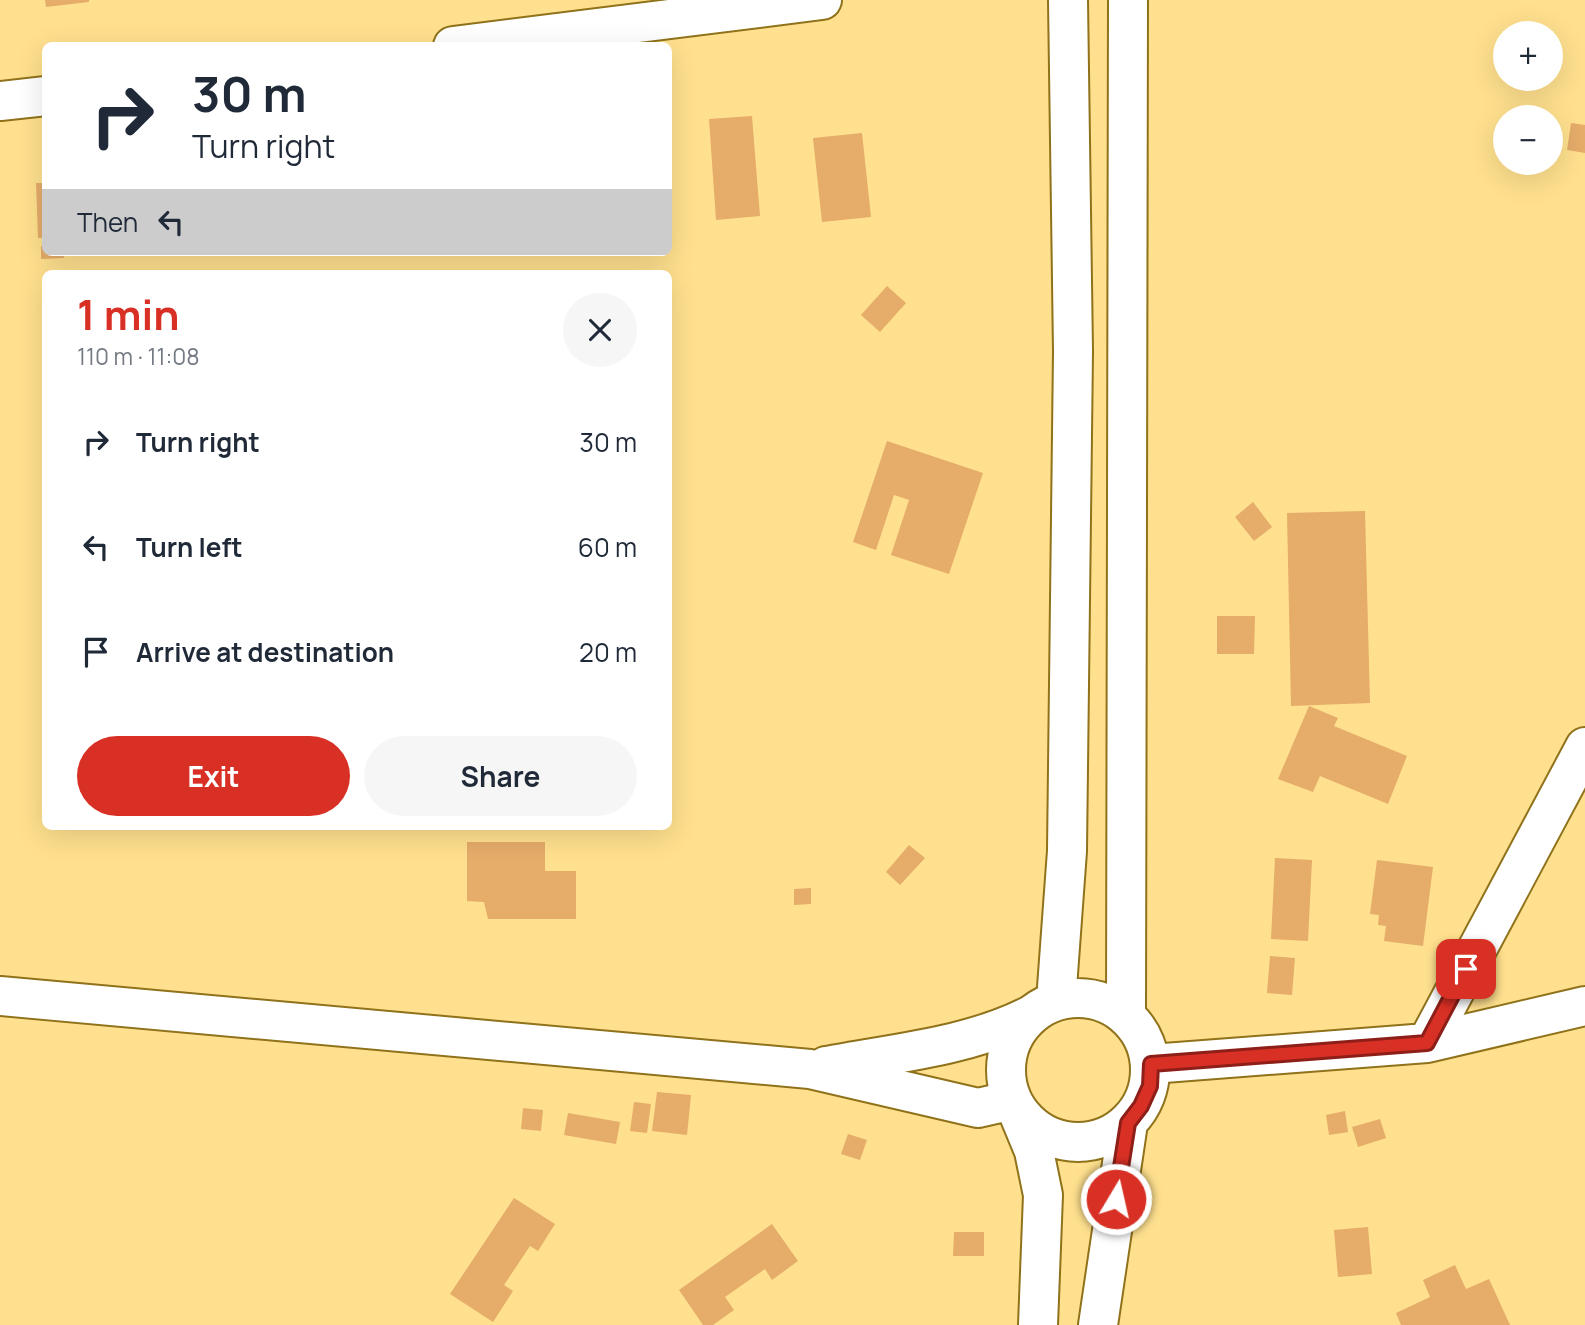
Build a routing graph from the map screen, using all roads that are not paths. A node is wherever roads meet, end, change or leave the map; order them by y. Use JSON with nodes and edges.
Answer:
{"nodes":[{"id":1,"x":822,"y":0,"type":"edge"},
{"id":2,"x":1068,"y":0,"type":"edge"},
{"id":3,"x":1128,"y":0,"type":"edge"},
{"id":4,"x":485,"y":42,"type":"edge"},
{"id":5,"x":42,"y":96,"type":"edge"},
{"id":6,"x":0,"y":101,"type":"edge"},
{"id":7,"x":1585,"y":747,"type":"edge"},
{"id":8,"x":0,"y":996,"type":"edge"},
{"id":9,"x":1585,"y":1006,"type":"edge"},
{"id":10,"x":1043,"y":1008,"type":"junction"},
{"id":11,"x":1126,"y":1014,"type":"junction"},
{"id":12,"x":1427,"y":1043,"type":"junction"},
{"id":13,"x":1151,"y":1064,"type":"junction"},
{"id":14,"x":810,"y":1069,"type":"junction"},
{"id":15,"x":1013,"y":1102,"type":"junction"},
{"id":16,"x":1128,"y":1123,"type":"junction"},
{"id":17,"x":1038,"y":1325,"type":"edge"},
{"id":18,"x":1098,"y":1325,"type":"edge"}],
"edges":[{"from":1,"to":4,"type":"main road"},
{"from":2,"to":10,"type":"main road"},
{"from":3,"to":11,"type":"main road"},
{"from":5,"to":6,"type":"main road"},
{"from":7,"to":12,"type":"main road"},
{"from":8,"to":14,"type":"main road"},
{"from":9,"to":12,"type":"main road"},
{"from":10,"to":11,"type":"main road"},
{"from":10,"to":14,"type":"main road"},
{"from":10,"to":15,"type":"main road"},
{"from":11,"to":13,"type":"main road"},
{"from":12,"to":13,"type":"main road"},
{"from":13,"to":16,"type":"main road"},
{"from":14,"to":15,"type":"main road"},
{"from":15,"to":16,"type":"main road"},
{"from":15,"to":17,"type":"main road"},
{"from":16,"to":18,"type":"main road"}]}
